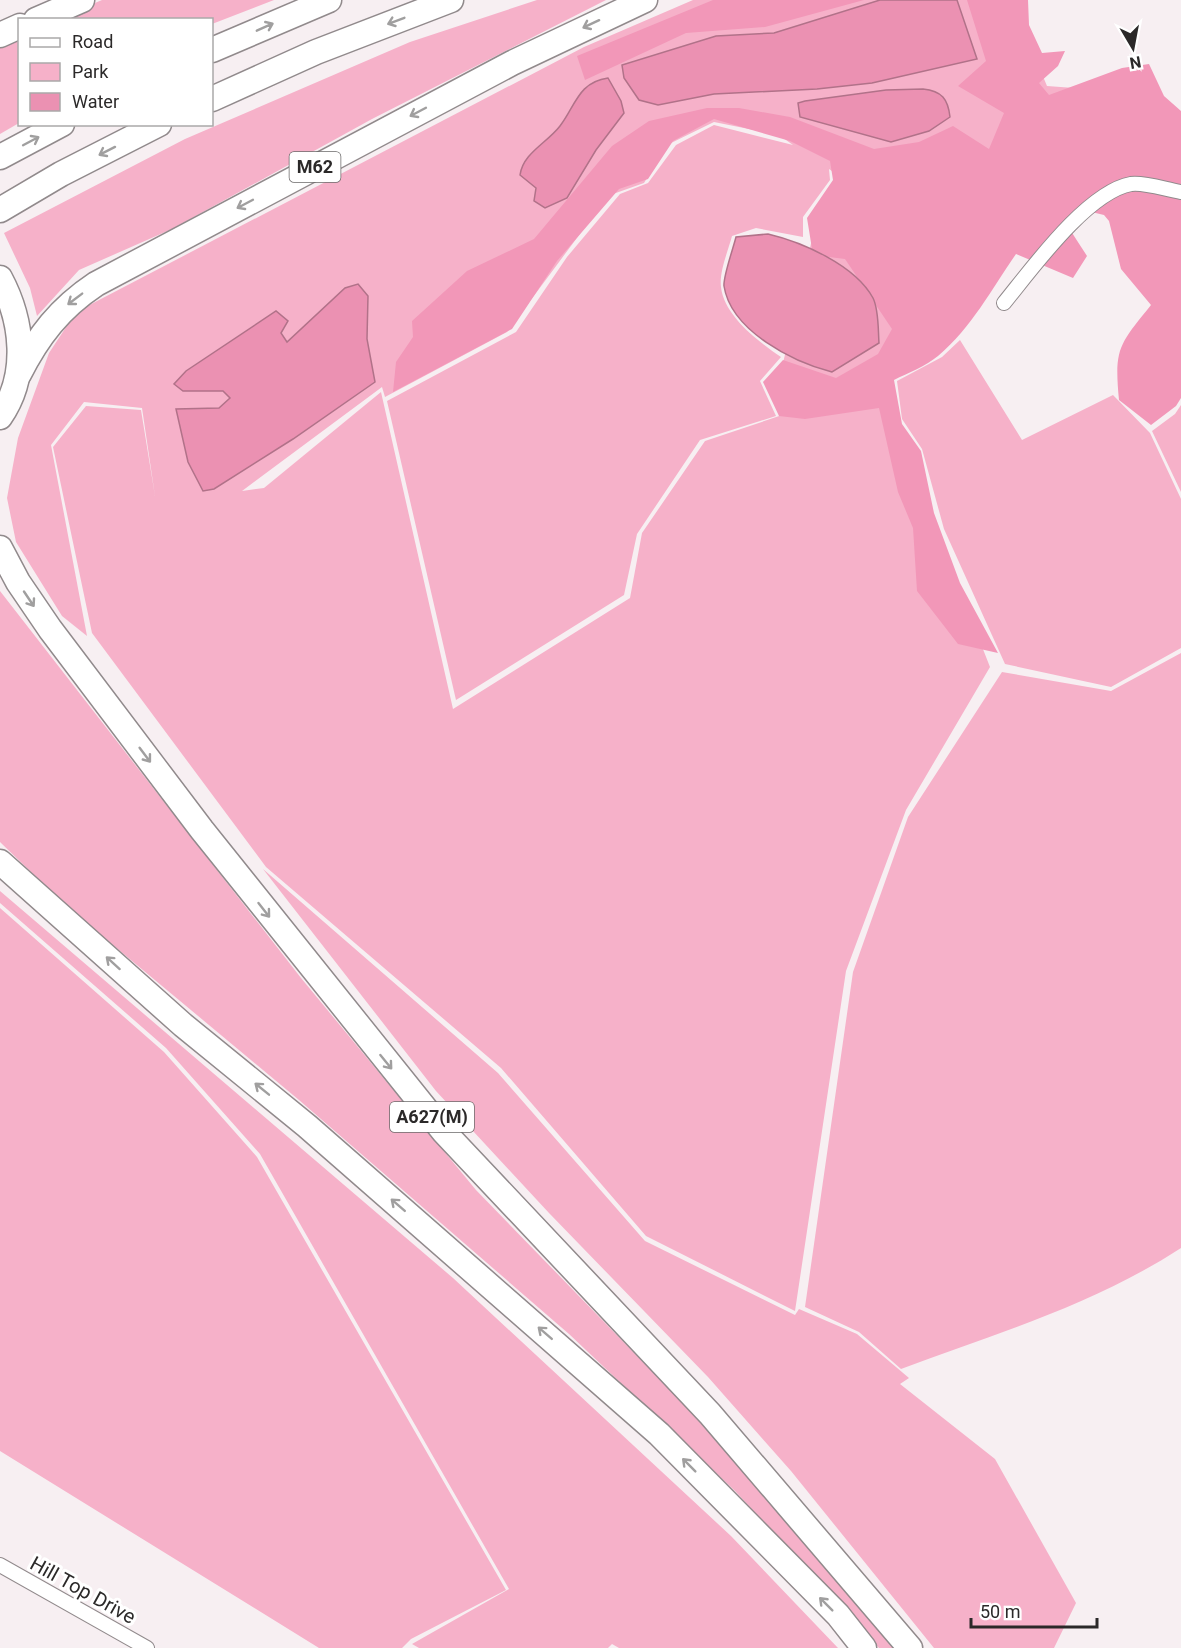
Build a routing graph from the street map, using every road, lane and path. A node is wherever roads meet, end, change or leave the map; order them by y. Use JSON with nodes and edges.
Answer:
{"nodes":[{"id":1,"x":82,"y":0,"type":"edge"},
{"id":2,"x":329,"y":0,"type":"edge"},
{"id":3,"x":451,"y":0,"type":"edge"},
{"id":4,"x":645,"y":0,"type":"edge"},
{"id":5,"x":41,"y":18,"type":"edge"},
{"id":6,"x":18,"y":27,"type":"edge"},
{"id":7,"x":0,"y":35,"type":"edge"},
{"id":8,"x":213,"y":50,"type":"edge"},
{"id":9,"x":213,"y":99,"type":"edge"},
{"id":10,"x":58,"y":126,"type":"edge"},
{"id":11,"x":155,"y":126,"type":"edge"},
{"id":12,"x":0,"y":157,"type":"edge"},
{"id":13,"x":1181,"y":192,"type":"edge"},
{"id":14,"x":0,"y":210,"type":"edge"},
{"id":15,"x":5,"y":288,"type":"edge"},
{"id":16,"x":1004,"y":303,"type":"dead end"},
{"id":17,"x":19,"y":374,"type":"junction"},
{"id":18,"x":4,"y":412,"type":"edge"},
{"id":19,"x":0,"y":437,"type":"edge"},
{"id":20,"x":0,"y":548,"type":"edge"},
{"id":21,"x":0,"y":862,"type":"edge"},
{"id":22,"x":0,"y":1565,"type":"edge"},
{"id":23,"x":147,"y":1648,"type":"edge"},
{"id":24,"x":864,"y":1648,"type":"edge"},
{"id":25,"x":910,"y":1648,"type":"edge"}],
"edges":[{"from":1,"to":5,"type":"highway"},
{"from":8,"to":2,"type":"highway","one_way":true},
{"from":3,"to":9,"type":"highway","one_way":true},
{"from":4,"to":17,"type":"highway","number":"M62","one_way":true},
{"from":6,"to":7,"type":"highway"},
{"from":12,"to":10,"type":"highway","one_way":true},
{"from":11,"to":14,"type":"highway","one_way":true},
{"from":13,"to":16,"type":"street"},
{"from":15,"to":17,"type":"highway"},
{"from":17,"to":18,"type":"highway"},
{"from":18,"to":19,"type":"highway"},
{"from":20,"to":25,"type":"highway","number":"A627(M)","one_way":true},
{"from":24,"to":21,"type":"highway","one_way":true},
{"from":22,"to":23,"type":"street","name":"Hill Top Drive"}]}
